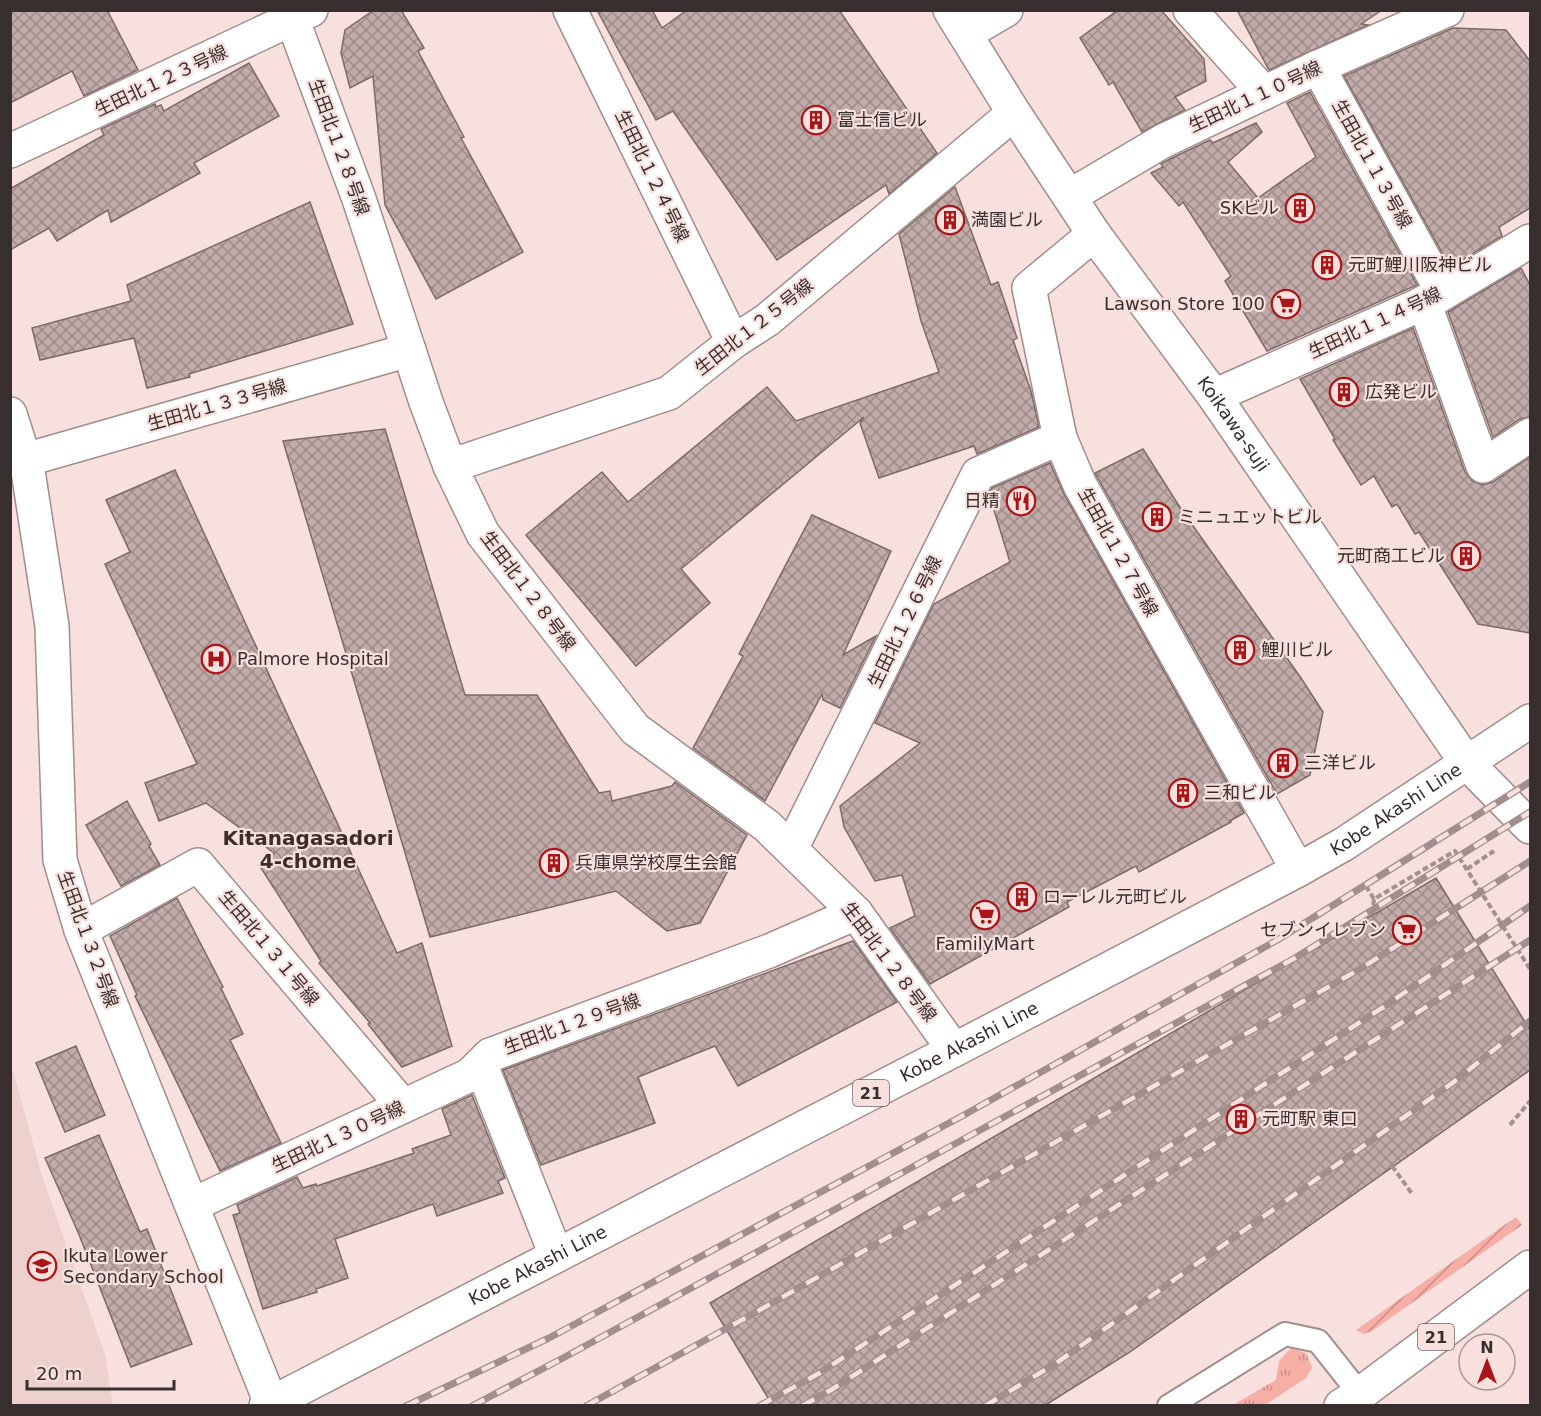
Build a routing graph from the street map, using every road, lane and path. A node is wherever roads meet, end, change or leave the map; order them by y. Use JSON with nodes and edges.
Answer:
{"nodes":[{"id":1,"x":570,"y":10,"type":"edge"},
{"id":2,"x":1006,"y":10,"type":"edge"},
{"id":3,"x":1190,"y":10,"type":"edge"},
{"id":4,"x":1447,"y":10,"type":"edge"},
{"id":5,"x":297,"y":14,"type":"edge"},
{"id":6,"x":958,"y":22,"type":"edge"},
{"id":7,"x":1318,"y":67,"type":"junction"},
{"id":8,"x":1264,"y":93,"type":"junction"},
{"id":9,"x":1014,"y":113,"type":"junction"},
{"id":10,"x":10,"y":151,"type":"edge"},
{"id":11,"x":1070,"y":196,"type":"junction"},
{"id":12,"x":1094,"y":234,"type":"junction"},
{"id":13,"x":1530,"y":240,"type":"edge"},
{"id":14,"x":1434,"y":298,"type":"junction"},
{"id":15,"x":733,"y":342,"type":"junction"},
{"id":16,"x":409,"y":350,"type":"junction"},
{"id":17,"x":1214,"y":396,"type":"junction"},
{"id":18,"x":10,"y":414,"type":"edge"},
{"id":19,"x":1530,"y":435,"type":"edge"},
{"id":20,"x":1060,"y":438,"type":"junction"},
{"id":21,"x":25,"y":460,"type":"junction"},
{"id":22,"x":450,"y":466,"type":"junction"},
{"id":23,"x":1530,"y":721,"type":"edge"},
{"id":24,"x":1466,"y":762,"type":"junction"},
{"id":25,"x":1530,"y":827,"type":"edge"},
{"id":26,"x":1498,"y":848,"type":"dead end"},
{"id":27,"x":791,"y":849,"type":"junction"},
{"id":28,"x":1467,"y":869,"type":"junction"},
{"id":29,"x":1298,"y":870,"type":"junction"},
{"id":30,"x":1366,"y":886,"type":"dead end"},
{"id":31,"x":1374,"y":899,"type":"junction"},
{"id":32,"x":856,"y":913,"type":"junction"},
{"id":33,"x":1372,"y":914,"type":"dead end"},
{"id":34,"x":81,"y":930,"type":"junction"},
{"id":35,"x":1530,"y":969,"type":"edge"},
{"id":36,"x":954,"y":1050,"type":"junction"},
{"id":37,"x":481,"y":1065,"type":"junction"},
{"id":38,"x":1530,"y":1101,"type":"edge"},
{"id":39,"x":403,"y":1106,"type":"junction"},
{"id":40,"x":1510,"y":1125,"type":"dead end"},
{"id":41,"x":1392,"y":1166,"type":"dead end"},
{"id":42,"x":1413,"y":1195,"type":"dead end"},
{"id":43,"x":192,"y":1205,"type":"junction"},
{"id":44,"x":556,"y":1255,"type":"junction"},
{"id":45,"x":1530,"y":1267,"type":"edge"},
{"id":46,"x":1350,"y":1400,"type":"edge"},
{"id":47,"x":268,"y":1404,"type":"edge"},
{"id":48,"x":1169,"y":1406,"type":"edge"}],
"edges":[{"from":1,"to":15,"type":"street","name":"生田北１２４号線"},
{"from":2,"to":6,"type":"street"},
{"from":3,"to":8,"type":"street"},
{"from":4,"to":7,"type":"street","name":"生田北１１０号線"},
{"from":5,"to":10,"type":"street","name":"生田北１２３号線"},
{"from":5,"to":16,"type":"street","name":"生田北１２８号線"},
{"from":6,"to":9,"type":"street","name":"Koikawa-suji"},
{"from":7,"to":8,"type":"street","name":"生田北１１０号線"},
{"from":7,"to":14,"type":"street","name":"生田北１１３号線"},
{"from":8,"to":11,"type":"street","name":"生田北１１０号線"},
{"from":9,"to":11,"type":"street","name":"Koikawa-suji"},
{"from":9,"to":15,"type":"street","name":"生田北１２５号線"},
{"from":11,"to":12,"type":"street","name":"Koikawa-suji"},
{"from":12,"to":17,"type":"street","name":"Koikawa-suji"},
{"from":12,"to":20,"type":"street","name":"生田北１２７号線"},
{"from":13,"to":14,"type":"street","name":"生田北１１４号線"},
{"from":14,"to":17,"type":"street","name":"生田北１１４号線"},
{"from":14,"to":19,"type":"street","name":"生田北１１３号線"},
{"from":15,"to":22,"type":"street","name":"生田北１２５号線"},
{"from":16,"to":21,"type":"street","name":"生田北１３３号線"},
{"from":16,"to":22,"type":"street","name":"生田北１２８号線"},
{"from":17,"to":24,"type":"street","name":"Koikawa-suji"},
{"from":18,"to":21,"type":"street","name":"生田北１３２号線"},
{"from":20,"to":27,"type":"street","name":"生田北１２６号線"},
{"from":20,"to":29,"type":"street","name":"生田北１２７号線"},
{"from":21,"to":34,"type":"street","name":"生田北１３２号線"},
{"from":22,"to":27,"type":"street","name":"生田北１２８号線"},
{"from":23,"to":24,"type":"street","name":"Kobe Akashi Line","number":"21"},
{"from":24,"to":25,"type":"street","name":"Koikawa-suji"},
{"from":24,"to":29,"type":"street","name":"Kobe Akashi Line","number":"21"},
{"from":26,"to":28,"type":"path"},
{"from":27,"to":32,"type":"street","name":"生田北１２８号線"},
{"from":28,"to":31,"type":"path"},
{"from":28,"to":35,"type":"path"},
{"from":29,"to":36,"type":"street","name":"Kobe Akashi Line","number":"21"},
{"from":30,"to":31,"type":"path"},
{"from":31,"to":33,"type":"path"},
{"from":32,"to":36,"type":"street","name":"生田北１２８号線"},
{"from":32,"to":37,"type":"street","name":"生田北１２９号線"},
{"from":34,"to":39,"type":"street","name":"生田北１３１号線"},
{"from":34,"to":43,"type":"street","name":"生田北１３２号線"},
{"from":36,"to":44,"type":"street","name":"Kobe Akashi Line","number":"21"},
{"from":37,"to":39,"type":"street","name":"生田北１３０号線"},
{"from":37,"to":44,"type":"street"},
{"from":38,"to":40,"type":"path"},
{"from":39,"to":43,"type":"street","name":"生田北１３０号線"},
{"from":41,"to":42,"type":"path"},
{"from":43,"to":47,"type":"street","name":"生田北１３２号線"},
{"from":44,"to":47,"type":"street","name":"Kobe Akashi Line","number":"21"},
{"from":45,"to":46,"type":"street","number":"21"},
{"from":46,"to":48,"type":"lane"}]}
